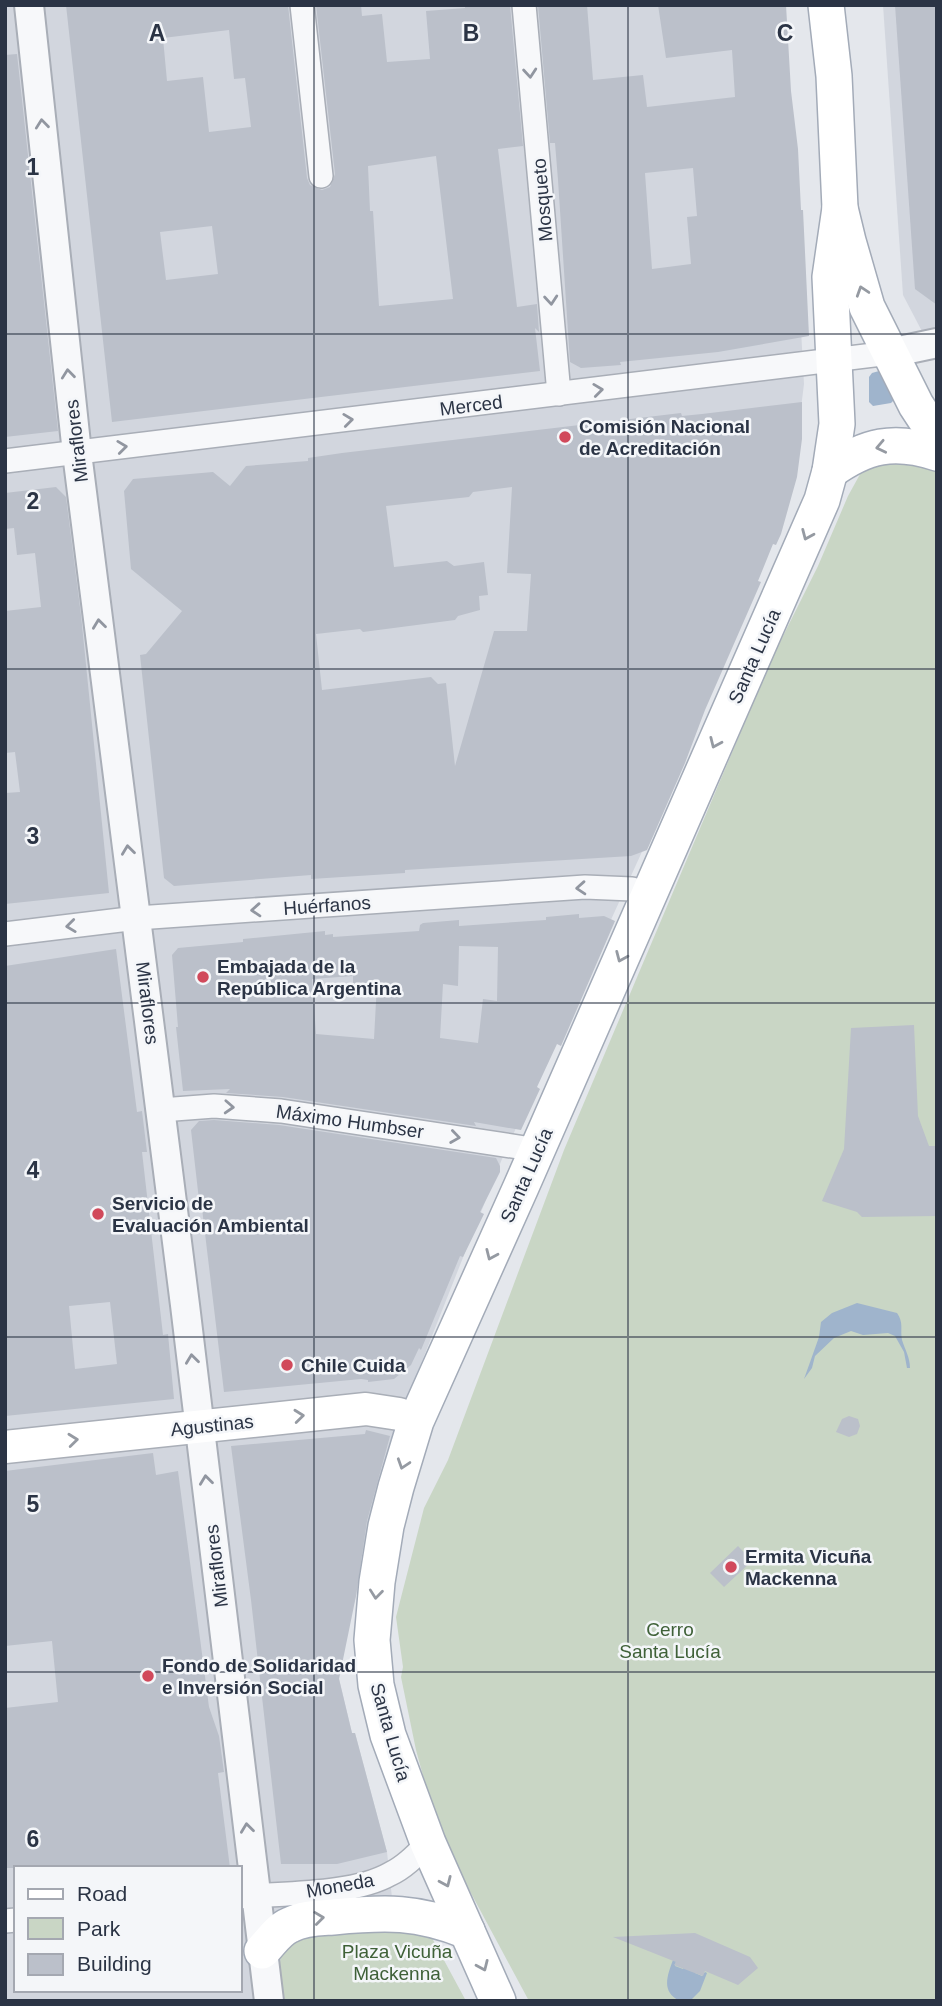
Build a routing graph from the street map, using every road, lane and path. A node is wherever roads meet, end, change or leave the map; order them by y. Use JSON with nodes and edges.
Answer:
{"nodes":[{"id":1,"x":29,"y":5,"type":"edge"},
{"id":2,"x":302,"y":5,"type":"edge"},
{"id":3,"x":524,"y":5,"type":"edge"},
{"id":4,"x":826,"y":5,"type":"edge"},
{"id":5,"x":321,"y":176,"type":"dead end"},
{"id":6,"x":840,"y":208,"type":"junction"},
{"id":7,"x":937,"y":343,"type":"edge"},
{"id":8,"x":890,"y":353,"type":"junction"},
{"id":9,"x":836,"y":361,"type":"junction"},
{"id":10,"x":559,"y":394,"type":"junction"},
{"id":11,"x":937,"y":437,"type":"edge"},
{"id":12,"x":77,"y":453,"type":"junction"},
{"id":13,"x":937,"y":453,"type":"edge"},
{"id":14,"x":5,"y":461,"type":"edge"},
{"id":15,"x":830,"y":471,"type":"junction"},
{"id":16,"x":648,"y":894,"type":"junction"},
{"id":17,"x":137,"y":918,"type":"junction"},
{"id":18,"x":5,"y":934,"type":"edge"},
{"id":19,"x":161,"y":1110,"type":"junction"},
{"id":20,"x":538,"y":1150,"type":"junction"},
{"id":21,"x":416,"y":1421,"type":"junction"},
{"id":22,"x":200,"y":1427,"type":"junction"},
{"id":23,"x":5,"y":1447,"type":"edge"},
{"id":24,"x":428,"y":1843,"type":"junction"},
{"id":25,"x":247,"y":1896,"type":"edge"},
{"id":26,"x":467,"y":1931,"type":"junction"},
{"id":27,"x":262,"y":1951,"type":"junction"},
{"id":28,"x":269,"y":2001,"type":"edge"},
{"id":29,"x":498,"y":2001,"type":"edge"}],
"edges":[{"from":12,"to":1,"type":"street","name":"Miraflores","one_way":true},
{"from":2,"to":5,"type":"street"},
{"from":3,"to":10,"type":"street","name":"Mosqueto","one_way":true},
{"from":4,"to":6,"type":"main road"},
{"from":8,"to":6,"type":"main road","one_way":true},
{"from":6,"to":9,"type":"main road","name":"Santa Lucía"},
{"from":7,"to":8,"type":"street","name":"Merced"},
{"from":8,"to":9,"type":"street","name":"Merced"},
{"from":8,"to":11,"type":"main road"},
{"from":10,"to":9,"type":"street","name":"Merced","one_way":true},
{"from":9,"to":15,"type":"main road","name":"Santa Lucía"},
{"from":12,"to":10,"type":"street","name":"Merced","one_way":true},
{"from":12,"to":14,"type":"street","name":"Merced"},
{"from":17,"to":12,"type":"street","name":"Miraflores","one_way":true},
{"from":13,"to":15,"type":"main road","one_way":true},
{"from":15,"to":16,"type":"main road","name":"Santa Lucía","one_way":true},
{"from":16,"to":17,"type":"street","name":"Huérfanos","one_way":true},
{"from":16,"to":20,"type":"main road","name":"Santa Lucía","one_way":true},
{"from":17,"to":18,"type":"street","name":"Huérfanos","one_way":true},
{"from":17,"to":19,"type":"street","name":"Miraflores"},
{"from":19,"to":20,"type":"street","name":"Máximo Humbser","one_way":true},
{"from":22,"to":19,"type":"street","name":"Miraflores","one_way":true},
{"from":20,"to":21,"type":"main road","name":"Santa Lucía","one_way":true},
{"from":22,"to":21,"type":"main road","name":"Agustinas","one_way":true},
{"from":21,"to":24,"type":"main road","name":"Santa Lucía","one_way":true},
{"from":23,"to":22,"type":"main road","name":"Agustinas","one_way":true},
{"from":25,"to":22,"type":"street","name":"Miraflores","one_way":true},
{"from":24,"to":25,"type":"street","name":"Moneda"},
{"from":24,"to":26,"type":"main road","name":"Santa Lucía","one_way":true},
{"from":25,"to":27,"type":"street","name":"Miraflores"},
{"from":27,"to":26,"type":"main road","one_way":true},
{"from":26,"to":29,"type":"main road","name":"Santa Lucía","one_way":true},
{"from":27,"to":28,"type":"street","name":"Miraflores"}]}
